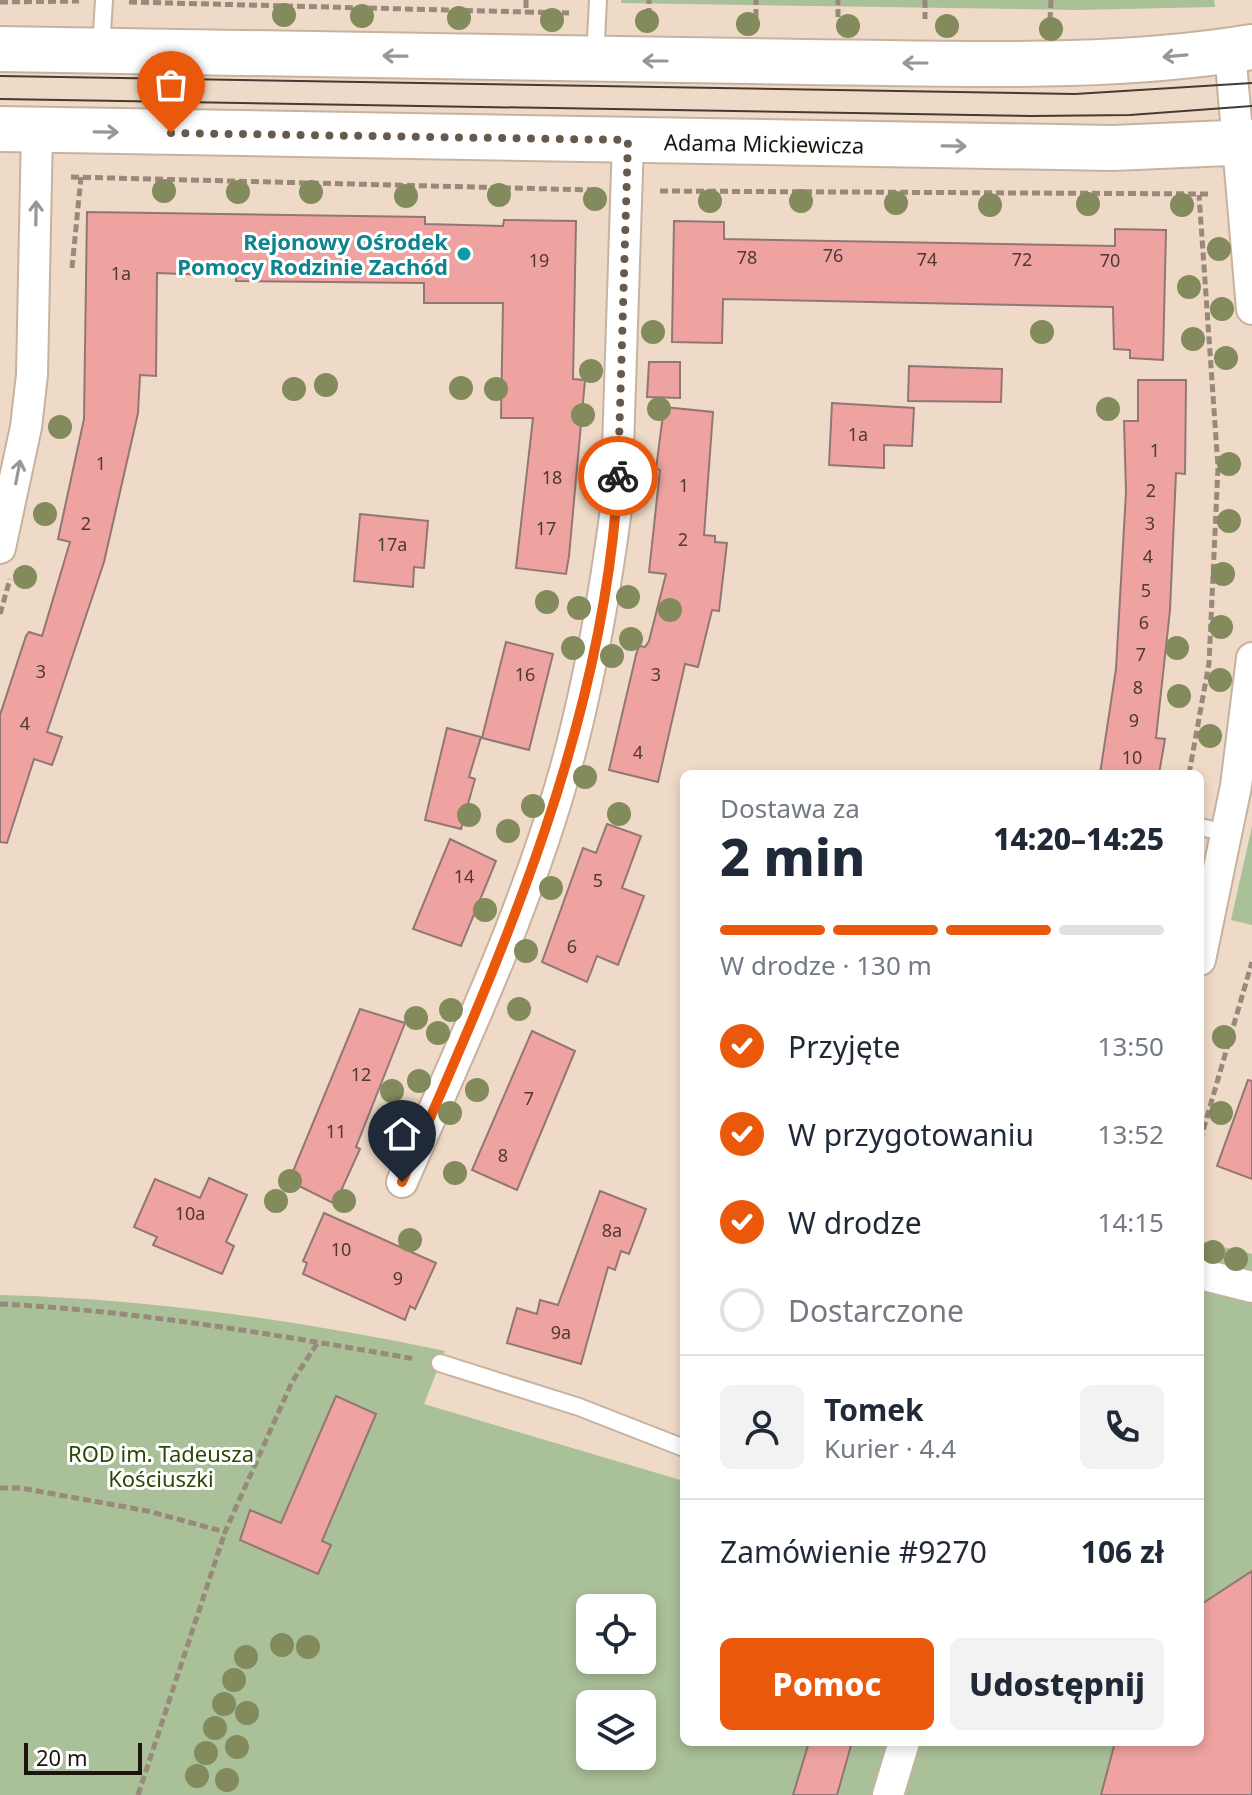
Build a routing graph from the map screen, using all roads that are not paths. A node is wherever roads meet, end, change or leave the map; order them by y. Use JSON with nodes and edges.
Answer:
{"nodes":[{"id":1,"x":104,"y":0,"type":"edge"},
{"id":2,"x":597,"y":7,"type":"edge"},
{"id":3,"x":0,"y":49,"type":"edge"},
{"id":4,"x":1241,"y":49,"type":"edge"},
{"id":5,"x":101,"y":50,"type":"junction"},
{"id":6,"x":594,"y":61,"type":"junction"},
{"id":7,"x":19,"y":130,"type":"edge"},
{"id":8,"x":628,"y":140,"type":"junction"},
{"id":9,"x":1246,"y":143,"type":"edge"},
{"id":10,"x":1252,"y":309,"type":"edge"},
{"id":11,"x":0,"y":548,"type":"edge"},
{"id":12,"x":1252,"y":658,"type":"edge"},
{"id":13,"x":1244,"y":788,"type":"edge"},
{"id":14,"x":1214,"y":830,"type":"edge"},
{"id":15,"x":1204,"y":923,"type":"edge"},
{"id":16,"x":402,"y":1182,"type":"dead end"},
{"id":17,"x":1204,"y":1275,"type":"edge"},
{"id":18,"x":1252,"y":1287,"type":"edge"},
{"id":19,"x":440,"y":1363,"type":"road end"},
{"id":20,"x":680,"y":1446,"type":"edge"},
{"id":21,"x":903,"y":1746,"type":"edge"},
{"id":22,"x":888,"y":1795,"type":"edge"}],
"edges":[{"from":1,"to":5,"type":"lane"},
{"from":2,"to":6,"type":"lane"},
{"from":3,"to":5,"type":"street"},
{"from":4,"to":6,"type":"street","one_way":true},
{"from":4,"to":9,"type":"street"},
{"from":6,"to":5,"type":"street","one_way":true},
{"from":7,"to":8,"type":"street","name":"Adama Mickiewicza","one_way":true},
{"from":11,"to":7,"type":"street","one_way":true},
{"from":8,"to":9,"type":"street","name":"Adama Mickiewicza","one_way":true},
{"from":8,"to":16,"type":"street"},
{"from":9,"to":10,"type":"street"},
{"from":12,"to":13,"type":"street"},
{"from":13,"to":14,"type":"street"},
{"from":14,"to":15,"type":"street"},
{"from":17,"to":18,"type":"street"},
{"from":19,"to":20,"type":"lane"},
{"from":21,"to":22,"type":"street"}]}
